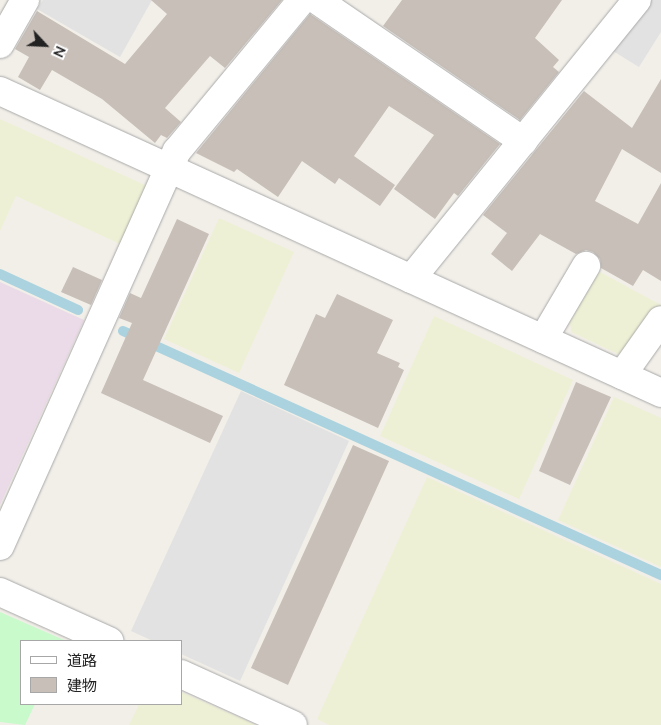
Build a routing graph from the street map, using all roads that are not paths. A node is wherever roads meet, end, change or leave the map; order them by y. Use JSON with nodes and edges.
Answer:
{"nodes":[{"id":1,"x":24,"y":0,"type":"edge"},
{"id":2,"x":302,"y":0,"type":"edge"},
{"id":3,"x":317,"y":0,"type":"edge"},
{"id":4,"x":637,"y":0,"type":"edge"},
{"id":5,"x":0,"y":44,"type":"edge"},
{"id":6,"x":0,"y":91,"type":"edge"},
{"id":7,"x":523,"y":141,"type":"junction"},
{"id":8,"x":170,"y":168,"type":"junction"},
{"id":9,"x":586,"y":266,"type":"dead end"},
{"id":10,"x":411,"y":279,"type":"junction"},
{"id":11,"x":661,"y":320,"type":"edge"},
{"id":12,"x":543,"y":339,"type":"junction"},
{"id":13,"x":622,"y":375,"type":"junction"},
{"id":14,"x":661,"y":393,"type":"edge"},
{"id":15,"x":0,"y":546,"type":"edge"},
{"id":16,"x":0,"y":592,"type":"edge"},
{"id":17,"x":107,"y":640,"type":"edge"},
{"id":18,"x":182,"y":674,"type":"edge"},
{"id":19,"x":293,"y":725,"type":"edge"}],
"edges":[{"from":1,"to":5,"type":"street"},
{"from":2,"to":8,"type":"street"},
{"from":3,"to":7,"type":"street"},
{"from":4,"to":7,"type":"street"},
{"from":6,"to":8,"type":"street"},
{"from":7,"to":10,"type":"street"},
{"from":8,"to":10,"type":"street"},
{"from":8,"to":15,"type":"street"},
{"from":9,"to":12,"type":"street"},
{"from":10,"to":12,"type":"street"},
{"from":11,"to":13,"type":"street"},
{"from":12,"to":13,"type":"street"},
{"from":13,"to":14,"type":"street"},
{"from":16,"to":17,"type":"street"},
{"from":18,"to":19,"type":"street"}]}
